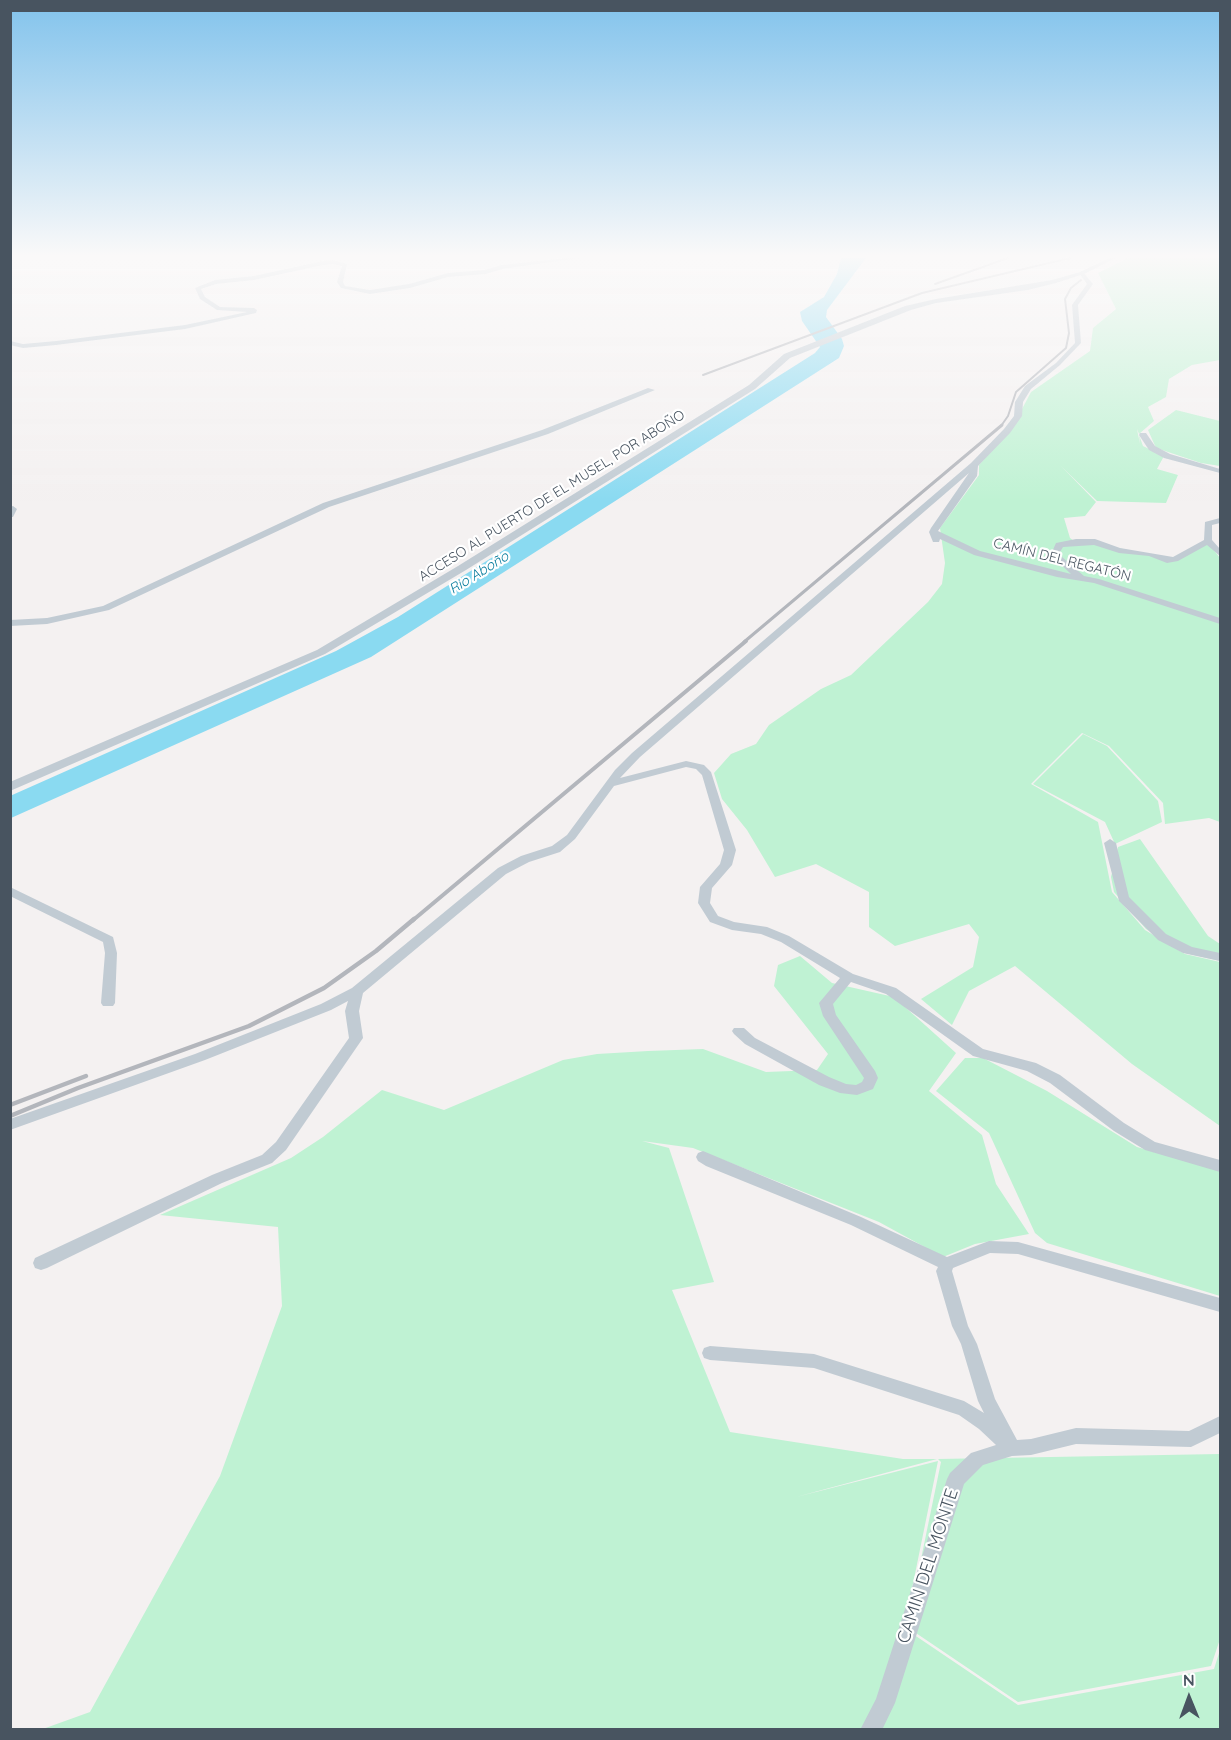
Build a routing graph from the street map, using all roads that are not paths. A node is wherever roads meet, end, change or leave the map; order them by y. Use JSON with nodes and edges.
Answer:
{"nodes":[{"id":1,"x":87,"y":339,"type":"edge"},
{"id":2,"x":827,"y":339,"type":"edge"},
{"id":3,"x":1078,"y":339,"type":"edge"},
{"id":4,"x":10,"y":343,"type":"edge"},
{"id":5,"x":651,"y":390,"type":"dead end"},
{"id":6,"x":1143,"y":435,"type":"dead end"},
{"id":7,"x":974,"y":465,"type":"junction"},
{"id":8,"x":1221,"y":471,"type":"edge"},
{"id":9,"x":1221,"y":520,"type":"edge"},
{"id":10,"x":1208,"y":541,"type":"junction"},
{"id":11,"x":1221,"y":553,"type":"edge"},
{"id":12,"x":1081,"y":577,"type":"junction"},
{"id":13,"x":1221,"y":621,"type":"edge"},
{"id":14,"x":10,"y":623,"type":"edge"},
{"id":15,"x":613,"y":783,"type":"junction"},
{"id":16,"x":10,"y":787,"type":"edge"},
{"id":17,"x":1110,"y":843,"type":"dead end"},
{"id":18,"x":10,"y":891,"type":"edge"},
{"id":19,"x":1221,"y":957,"type":"edge"},
{"id":20,"x":848,"y":976,"type":"junction"},
{"id":21,"x":357,"y":991,"type":"junction"},
{"id":22,"x":108,"y":1003,"type":"dead end"},
{"id":23,"x":739,"y":1030,"type":"dead end"},
{"id":24,"x":10,"y":1125,"type":"edge"},
{"id":25,"x":703,"y":1157,"type":"dead end"},
{"id":26,"x":1221,"y":1166,"type":"edge"},
{"id":27,"x":41,"y":1263,"type":"dead end"},
{"id":28,"x":946,"y":1264,"type":"junction"},
{"id":29,"x":1221,"y":1305,"type":"edge"},
{"id":30,"x":710,"y":1353,"type":"dead end"},
{"id":31,"x":1221,"y":1424,"type":"edge"},
{"id":32,"x":1012,"y":1448,"type":"junction"},
{"id":33,"x":870,"y":1730,"type":"edge"}],
"edges":[{"from":1,"to":4,"type":"street"},
{"from":2,"to":16,"type":"street","name":"ACCESO AL PUERTO DE EL MUSEL, POR ABOÑO"},
{"from":3,"to":7,"type":"street"},
{"from":5,"to":14,"type":"street"},
{"from":6,"to":8,"type":"street"},
{"from":7,"to":12,"type":"street","name":"CAMÍN DEL REGATÓN"},
{"from":7,"to":15,"type":"street"},
{"from":9,"to":10,"type":"street"},
{"from":10,"to":11,"type":"street"},
{"from":10,"to":12,"type":"street"},
{"from":12,"to":13,"type":"street","name":"CAMÍN DEL REGATÓN"},
{"from":15,"to":20,"type":"street"},
{"from":15,"to":21,"type":"street"},
{"from":17,"to":19,"type":"street"},
{"from":18,"to":22,"type":"street"},
{"from":20,"to":23,"type":"street"},
{"from":20,"to":26,"type":"street"},
{"from":21,"to":24,"type":"street"},
{"from":21,"to":27,"type":"street"},
{"from":25,"to":28,"type":"street"},
{"from":28,"to":29,"type":"street"},
{"from":28,"to":32,"type":"street"},
{"from":30,"to":32,"type":"street"},
{"from":31,"to":32,"type":"street","name":"CAMIN DEL MONTE"},
{"from":32,"to":33,"type":"street","name":"CAMIN DEL MONTE"}]}
